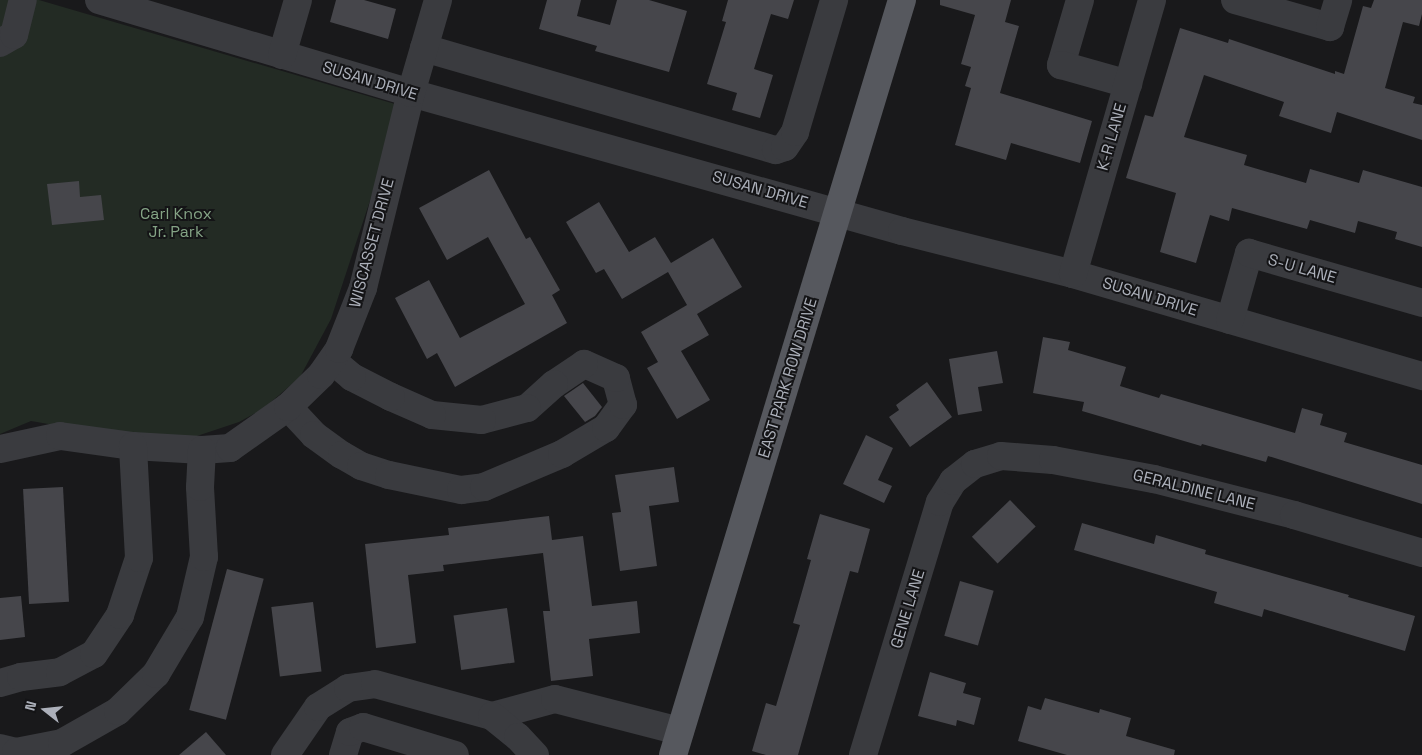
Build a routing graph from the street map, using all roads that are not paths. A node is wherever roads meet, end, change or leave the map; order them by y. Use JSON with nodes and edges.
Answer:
{"nodes":[{"id":1,"x":23,"y":0,"type":"edge"},
{"id":2,"x":99,"y":0,"type":"edge"},
{"id":3,"x":298,"y":0,"type":"edge"},
{"id":4,"x":438,"y":0,"type":"edge"},
{"id":5,"x":834,"y":0,"type":"edge"},
{"id":6,"x":902,"y":0,"type":"edge"},
{"id":7,"x":1080,"y":0,"type":"edge"},
{"id":8,"x":1152,"y":0,"type":"edge"},
{"id":9,"x":1235,"y":0,"type":"edge"},
{"id":10,"x":1338,"y":0,"type":"edge"},
{"id":11,"x":0,"y":43,"type":"edge"},
{"id":12,"x":422,"y":54,"type":"junction"},
{"id":13,"x":282,"y":55,"type":"junction"},
{"id":14,"x":1128,"y":84,"type":"junction"},
{"id":15,"x":411,"y":93,"type":"junction"},
{"id":16,"x":838,"y":212,"type":"junction"},
{"id":17,"x":1073,"y":274,"type":"junction"},
{"id":18,"x":1422,"y":303,"type":"edge"},
{"id":19,"x":1230,"y":320,"type":"junction"},
{"id":20,"x":332,"y":360,"type":"junction"},
{"id":21,"x":1422,"y":376,"type":"edge"},
{"id":22,"x":288,"y":407,"type":"junction"},
{"id":23,"x":133,"y":446,"type":"junction"},
{"id":24,"x":0,"y":449,"type":"edge"},
{"id":25,"x":202,"y":450,"type":"junction"},
{"id":26,"x":965,"y":472,"type":"joint"},
{"id":27,"x":1422,"y":553,"type":"edge"},
{"id":28,"x":0,"y":683,"type":"edge"},
{"id":29,"x":492,"y":716,"type":"junction"},
{"id":30,"x":676,"y":743,"type":"edge"},
{"id":31,"x":0,"y":748,"type":"edge"},
{"id":32,"x":865,"y":754,"type":"edge"},
{"id":33,"x":285,"y":755,"type":"edge"},
{"id":34,"x":342,"y":755,"type":"edge"},
{"id":35,"x":455,"y":755,"type":"edge"},
{"id":36,"x":534,"y":755,"type":"edge"}],
"edges":[{"from":1,"to":11,"type":"street"},
{"from":2,"to":13,"type":"street","name":"SUSAN DRIVE"},
{"from":3,"to":13,"type":"street"},
{"from":4,"to":12,"type":"street","name":"WISCASSET DRIVE"},
{"from":5,"to":12,"type":"street"},
{"from":6,"to":16,"type":"main road","name":"EAST PARK ROW DRIVE"},
{"from":7,"to":14,"type":"street"},
{"from":8,"to":14,"type":"street","name":"K-R LANE"},
{"from":9,"to":10,"type":"street"},
{"from":12,"to":15,"type":"street","name":"WISCASSET DRIVE"},
{"from":13,"to":15,"type":"street","name":"SUSAN DRIVE"},
{"from":14,"to":17,"type":"street","name":"K-R LANE"},
{"from":15,"to":16,"type":"street","name":"SUSAN DRIVE"},
{"from":15,"to":20,"type":"street","name":"WISCASSET DRIVE"},
{"from":16,"to":17,"type":"street","name":"SUSAN DRIVE"},
{"from":16,"to":30,"type":"main road","name":"EAST PARK ROW DRIVE"},
{"from":17,"to":19,"type":"street","name":"SUSAN DRIVE"},
{"from":18,"to":19,"type":"street","name":"S-U LANE"},
{"from":19,"to":21,"type":"street","name":"SUSAN DRIVE"},
{"from":20,"to":22,"type":"street","name":"WISCASSET DRIVE"},
{"from":20,"to":22,"type":"street"},
{"from":22,"to":25,"type":"street","name":"WISCASSET DRIVE"},
{"from":23,"to":24,"type":"street","name":"WISCASSET DRIVE"},
{"from":23,"to":25,"type":"street","name":"WISCASSET DRIVE"},
{"from":23,"to":28,"type":"street"},
{"from":25,"to":31,"type":"street"},
{"from":26,"to":27,"type":"street","name":"GERALDINE LANE"},
{"from":26,"to":32,"type":"street","name":"GENE LANE"},
{"from":29,"to":30,"type":"street"},
{"from":29,"to":33,"type":"street"},
{"from":29,"to":36,"type":"street"},
{"from":34,"to":35,"type":"street"}]}
